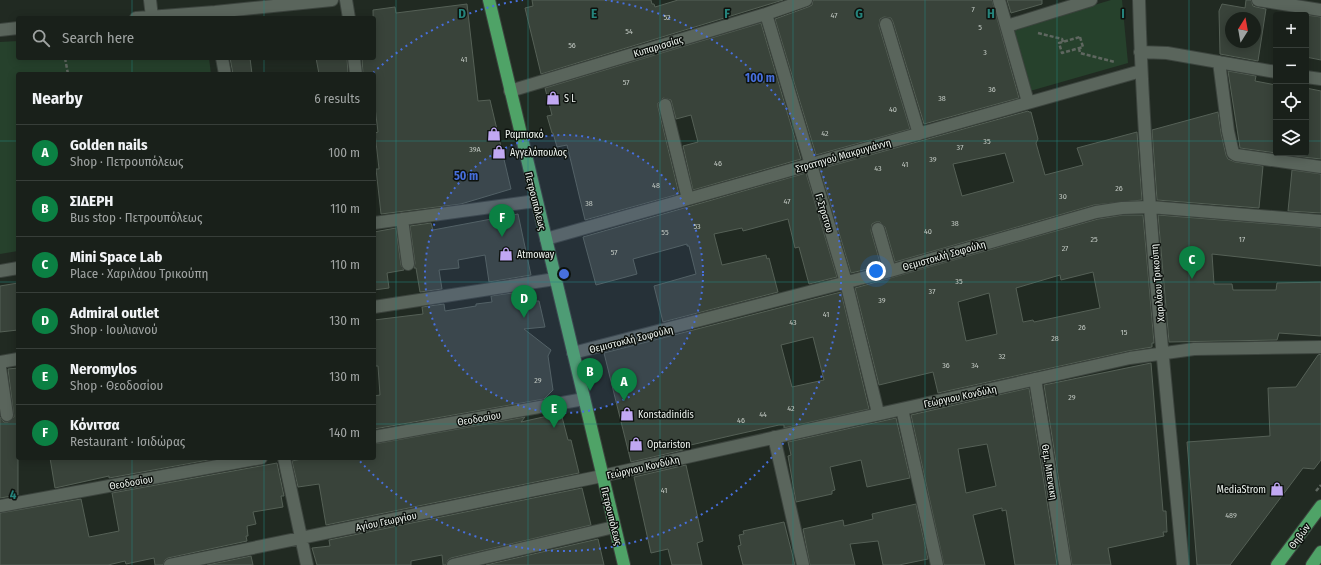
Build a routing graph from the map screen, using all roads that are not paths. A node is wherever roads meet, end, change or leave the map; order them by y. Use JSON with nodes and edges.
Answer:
{"nodes":[{"id":1,"x":150,"y":0,"type":"edge"},
{"id":2,"x":332,"y":0,"type":"edge"},
{"id":3,"x":346,"y":0,"type":"edge"},
{"id":4,"x":489,"y":0,"type":"edge"},
{"id":5,"x":806,"y":0,"type":"edge"},
{"id":6,"x":999,"y":0,"type":"edge"},
{"id":7,"x":1091,"y":0,"type":"edge"},
{"id":8,"x":1139,"y":0,"type":"edge"},
{"id":9,"x":1258,"y":0,"type":"edge"},
{"id":10,"x":1321,"y":10,"type":"edge"},
{"id":11,"x":766,"y":14,"type":"junction"},
{"id":12,"x":216,"y":15,"type":"edge"},
{"id":13,"x":152,"y":16,"type":"edge"},
{"id":14,"x":184,"y":16,"type":"edge"},
{"id":15,"x":349,"y":16,"type":"edge"},
{"id":16,"x":886,"y":24,"type":"dead end"},
{"id":17,"x":1007,"y":26,"type":"junction"},
{"id":18,"x":16,"y":28,"type":"edge"},
{"id":19,"x":0,"y":30,"type":"edge"},
{"id":20,"x":1140,"y":52,"type":"junction"},
{"id":21,"x":222,"y":60,"type":"edge"},
{"id":22,"x":354,"y":60,"type":"edge"},
{"id":23,"x":1219,"y":62,"type":"junction"},
{"id":24,"x":1141,"y":71,"type":"junction"},
{"id":25,"x":1273,"y":71,"type":"edge"},
{"id":26,"x":225,"y":72,"type":"edge"},
{"id":27,"x":356,"y":72,"type":"edge"},
{"id":28,"x":1309,"y":78,"type":"edge"},
{"id":29,"x":1321,"y":80,"type":"edge"},
{"id":30,"x":510,"y":91,"type":"junction"},
{"id":31,"x":1028,"y":102,"type":"junction"},
{"id":32,"x":665,"y":105,"type":"dead end"},
{"id":33,"x":919,"y":134,"type":"junction"},
{"id":34,"x":810,"y":164,"type":"junction"},
{"id":35,"x":1321,"y":168,"type":"edge"},
{"id":36,"x":688,"y":199,"type":"junction"},
{"id":37,"x":536,"y":201,"type":"junction"},
{"id":38,"x":1150,"y":208,"type":"junction"},
{"id":39,"x":376,"y":219,"type":"edge"},
{"id":40,"x":402,"y":219,"type":"junction"},
{"id":41,"x":1321,"y":221,"type":"edge"},
{"id":42,"x":878,"y":229,"type":"dead end"},
{"id":43,"x":546,"y":239,"type":"junction"},
{"id":44,"x":408,"y":264,"type":"dead end"},
{"id":45,"x":16,"y":268,"type":"edge"},
{"id":46,"x":0,"y":271,"type":"edge"},
{"id":47,"x":890,"y":271,"type":"junction"},
{"id":48,"x":555,"y":279,"type":"junction"},
{"id":49,"x":846,"y":282,"type":"junction"},
{"id":50,"x":376,"y":307,"type":"edge"},
{"id":51,"x":1321,"y":347,"type":"edge"},
{"id":52,"x":1163,"y":352,"type":"junction"},
{"id":53,"x":573,"y":353,"type":"junction"},
{"id":54,"x":16,"y":359,"type":"edge"},
{"id":55,"x":0,"y":362,"type":"edge"},
{"id":56,"x":0,"y":368,"type":"edge"},
{"id":57,"x":1035,"y":379,"type":"junction"},
{"id":58,"x":584,"y":399,"type":"junction"},
{"id":59,"x":902,"y":409,"type":"junction"},
{"id":60,"x":878,"y":413,"type":"junction"},
{"id":61,"x":7,"y":415,"type":"dead end"},
{"id":62,"x":376,"y":437,"type":"edge"},
{"id":63,"x":774,"y":437,"type":"junction"},
{"id":64,"x":250,"y":460,"type":"edge"},
{"id":65,"x":284,"y":460,"type":"edge"},
{"id":66,"x":602,"y":476,"type":"junction"},
{"id":67,"x":0,"y":506,"type":"edge"},
{"id":68,"x":1321,"y":506,"type":"edge"},
{"id":69,"x":614,"y":527,"type":"junction"},
{"id":70,"x":300,"y":539,"type":"junction"},
{"id":71,"x":1321,"y":552,"type":"edge"},
{"id":72,"x":170,"y":565,"type":"edge"},
{"id":73,"x":307,"y":565,"type":"edge"},
{"id":74,"x":452,"y":565,"type":"edge"},
{"id":75,"x":624,"y":565,"type":"edge"},
{"id":76,"x":803,"y":565,"type":"edge"},
{"id":77,"x":937,"y":565,"type":"edge"},
{"id":78,"x":1065,"y":565,"type":"edge"},
{"id":79,"x":1183,"y":565,"type":"edge"},
{"id":80,"x":1277,"y":565,"type":"edge"},
{"id":81,"x":1312,"y":565,"type":"edge"}],
"edges":[{"from":1,"to":13,"type":"street"},
{"from":2,"to":12,"type":"street"},
{"from":3,"to":15,"type":"street"},
{"from":4,"to":30,"type":"main road","name":"Πετρουπόλεως"},
{"from":5,"to":11,"type":"street","name":"Κυπαρισσίας"},
{"from":6,"to":17,"type":"street"},
{"from":7,"to":17,"type":"street"},
{"from":8,"to":20,"type":"street","name":"Χαριλάου Τρικούπη"},
{"from":9,"to":10,"type":"street"},
{"from":11,"to":30,"type":"street","name":"Κυπαρισσίας"},
{"from":11,"to":34,"type":"street","name":"Γ. Στρατου"},
{"from":12,"to":14,"type":"street"},
{"from":16,"to":33,"type":"street"},
{"from":17,"to":31,"type":"street"},
{"from":18,"to":19,"type":"street"},
{"from":20,"to":23,"type":"street"},
{"from":20,"to":24,"type":"street","name":"Χαριλάου Τρικούπη"},
{"from":21,"to":26,"type":"street"},
{"from":22,"to":27,"type":"street"},
{"from":23,"to":25,"type":"street"},
{"from":23,"to":35,"type":"street"},
{"from":24,"to":31,"type":"street","name":"Στρατηγού Μακρυγιάννη"},
{"from":24,"to":38,"type":"street","name":"Χαριλάου Τρικούπη"},
{"from":28,"to":29,"type":"street"},
{"from":30,"to":37,"type":"main road","name":"Πετρουπόλεως"},
{"from":31,"to":33,"type":"street","name":"Στρατηγού Μακρυγιάννη"},
{"from":32,"to":36,"type":"street"},
{"from":33,"to":34,"type":"street","name":"Στρατηγού Μακρυγιάννη"},
{"from":34,"to":36,"type":"street","name":"Στρατηγού Μακρυγιάννη"},
{"from":34,"to":49,"type":"street","name":"Γ. Στρατου"},
{"from":36,"to":43,"type":"street","name":"Στρατηγού Μακρυγιάννη"},
{"from":37,"to":40,"type":"street"},
{"from":37,"to":43,"type":"main road","name":"Πετρουπόλεως"},
{"from":38,"to":41,"type":"street","name":"Θεμιστοκλή Σοφούλη"},
{"from":38,"to":47,"type":"street","name":"Θεμιστοκλή Σοφούλη"},
{"from":38,"to":52,"type":"street","name":"Χαριλάου Τρικούπη"},
{"from":39,"to":40,"type":"street"},
{"from":40,"to":44,"type":"street"},
{"from":42,"to":47,"type":"street"},
{"from":43,"to":48,"type":"main road","name":"Πετρουπόλεως"},
{"from":45,"to":46,"type":"street"},
{"from":47,"to":49,"type":"street","name":"Θεμιστοκλή Σοφούλη"},
{"from":48,"to":50,"type":"street"},
{"from":48,"to":53,"type":"main road","name":"Πετρουπόλεως"},
{"from":49,"to":53,"type":"street","name":"Θεμιστοκλή Σοφούλη"},
{"from":49,"to":60,"type":"street","name":"Γ. Στρατου"},
{"from":51,"to":52,"type":"street","name":"Γεώργιου Κονδύλη"},
{"from":52,"to":57,"type":"street","name":"Γεώργιου Κονδύλη"},
{"from":52,"to":79,"type":"street","name":"Χαριλάου Τρικούπη"},
{"from":53,"to":58,"type":"main road","name":"Πετρουπόλεως"},
{"from":54,"to":55,"type":"street"},
{"from":56,"to":61,"type":"street"},
{"from":57,"to":59,"type":"street","name":"Γεώργιου Κονδύλη"},
{"from":57,"to":78,"type":"street","name":"Θεμ. Μπενακη"},
{"from":58,"to":62,"type":"street","name":"Θεοδοσίου"},
{"from":58,"to":66,"type":"main road","name":"Πετρουπόλεως"},
{"from":59,"to":60,"type":"street","name":"Γεώργιου Κονδύλη"},
{"from":59,"to":77,"type":"street"},
{"from":60,"to":63,"type":"street","name":"Γεώργιου Κονδύλη"},
{"from":63,"to":66,"type":"street","name":"Γεώργιου Κονδύλη"},
{"from":63,"to":76,"type":"street"},
{"from":64,"to":67,"type":"street","name":"Θεοδοσίου"},
{"from":65,"to":70,"type":"street"},
{"from":66,"to":69,"type":"main road","name":"Πετρουπόλεως"},
{"from":66,"to":70,"type":"street","name":"Αγίου Γεωργίου"},
{"from":68,"to":80,"type":"main road","name":"Θηβών"},
{"from":69,"to":74,"type":"street"},
{"from":69,"to":75,"type":"main road","name":"Πετρουπόλεως"},
{"from":70,"to":72,"type":"street","name":"Αγίου Γεωργίου"},
{"from":70,"to":73,"type":"street"},
{"from":71,"to":81,"type":"main road"}]}
